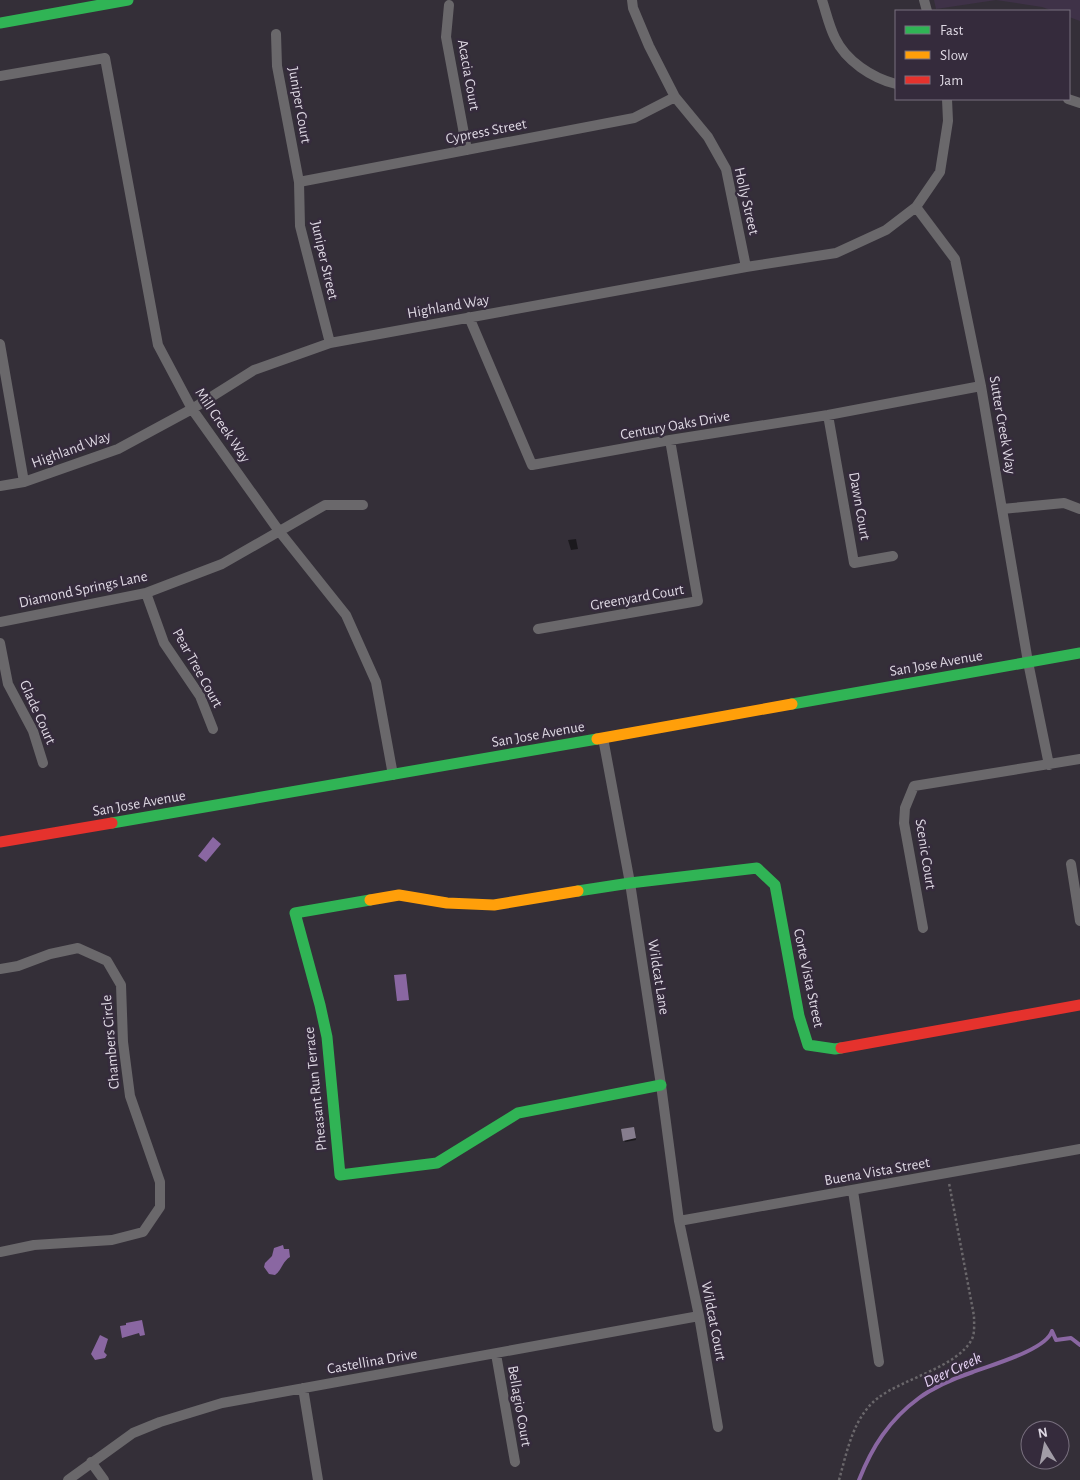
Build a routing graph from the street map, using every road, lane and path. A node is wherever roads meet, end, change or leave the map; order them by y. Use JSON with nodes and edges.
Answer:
{"nodes":[{"id":1,"x":71,"y":0,"type":"edge"},
{"id":2,"x":128,"y":0,"type":"edge"},
{"id":3,"x":632,"y":0,"type":"edge"},
{"id":4,"x":822,"y":0,"type":"edge"},
{"id":5,"x":449,"y":5,"type":"dead end"},
{"id":6,"x":0,"y":13,"type":"edge"},
{"id":7,"x":0,"y":23,"type":"edge"},
{"id":8,"x":276,"y":34,"type":"dead end"},
{"id":9,"x":0,"y":76,"type":"edge"},
{"id":10,"x":895,"y":84,"type":"edge"},
{"id":11,"x":675,"y":98,"type":"junction"},
{"id":12,"x":947,"y":100,"type":"edge"},
{"id":13,"x":467,"y":150,"type":"junction"},
{"id":14,"x":299,"y":182,"type":"junction"},
{"id":15,"x":916,"y":207,"type":"junction"},
{"id":16,"x":746,"y":267,"type":"junction"},
{"id":17,"x":469,"y":317,"type":"junction"},
{"id":18,"x":330,"y":343,"type":"junction"},
{"id":19,"x":0,"y":344,"type":"edge"},
{"id":20,"x":981,"y":386,"type":"junction"},
{"id":21,"x":192,"y":408,"type":"junction"},
{"id":22,"x":828,"y":415,"type":"junction"},
{"id":23,"x":670,"y":440,"type":"junction"},
{"id":24,"x":24,"y":482,"type":"junction"},
{"id":25,"x":0,"y":486,"type":"edge"},
{"id":26,"x":363,"y":504,"type":"dead end"},
{"id":27,"x":1080,"y":508,"type":"edge"},
{"id":28,"x":1002,"y":509,"type":"junction"},
{"id":29,"x":279,"y":532,"type":"junction"},
{"id":30,"x":894,"y":556,"type":"dead end"},
{"id":31,"x":146,"y":593,"type":"junction"},
{"id":32,"x":0,"y":622,"type":"edge"},
{"id":33,"x":538,"y":629,"type":"dead end"},
{"id":34,"x":0,"y":643,"type":"edge"},
{"id":35,"x":1080,"y":653,"type":"edge"},
{"id":36,"x":1028,"y":662,"type":"junction"},
{"id":37,"x":213,"y":729,"type":"dead end"},
{"id":38,"x":603,"y":738,"type":"junction"},
{"id":39,"x":1080,"y":760,"type":"edge"},
{"id":40,"x":44,"y":763,"type":"dead end"},
{"id":41,"x":1049,"y":765,"type":"junction"},
{"id":42,"x":393,"y":775,"type":"junction"},
{"id":43,"x":0,"y":842,"type":"edge"},
{"id":44,"x":1071,"y":864,"type":"dead end"},
{"id":45,"x":630,"y":884,"type":"junction"},
{"id":46,"x":1080,"y":921,"type":"edge"},
{"id":47,"x":922,"y":928,"type":"dead end"},
{"id":48,"x":0,"y":969,"type":"edge"},
{"id":49,"x":1080,"y":1005,"type":"edge"},
{"id":50,"x":661,"y":1086,"type":"junction"},
{"id":51,"x":1080,"y":1149,"type":"edge"},
{"id":52,"x":946,"y":1174,"type":"junction"},
{"id":53,"x":853,"y":1190,"type":"junction"},
{"id":54,"x":679,"y":1221,"type":"junction"},
{"id":55,"x":0,"y":1252,"type":"edge"},
{"id":56,"x":699,"y":1316,"type":"junction"},
{"id":57,"x":496,"y":1354,"type":"junction"},
{"id":58,"x":879,"y":1362,"type":"dead end"},
{"id":59,"x":303,"y":1388,"type":"junction"},
{"id":60,"x":718,"y":1427,"type":"dead end"},
{"id":61,"x":92,"y":1462,"type":"junction"},
{"id":62,"x":515,"y":1462,"type":"dead end"},
{"id":63,"x":68,"y":1480,"type":"edge"},
{"id":64,"x":104,"y":1480,"type":"edge"},
{"id":65,"x":318,"y":1480,"type":"edge"},
{"id":66,"x":839,"y":1480,"type":"edge"}],
"edges":[{"from":1,"to":6,"type":"street"},
{"from":2,"to":7,"type":"street"},
{"from":3,"to":11,"type":"street","name":"Holly Street"},
{"from":4,"to":10,"type":"street"},
{"from":5,"to":13,"type":"street","name":"Acacia Court"},
{"from":8,"to":14,"type":"street","name":"Juniper Court"},
{"from":9,"to":21,"type":"street","name":"Mill Creek Way"},
{"from":11,"to":13,"type":"street","name":"Cypress Street"},
{"from":11,"to":16,"type":"street","name":"Holly Street"},
{"from":12,"to":15,"type":"street","name":"Highland Way"},
{"from":13,"to":14,"type":"street","name":"Cypress Street"},
{"from":14,"to":18,"type":"street","name":"Juniper Street"},
{"from":15,"to":16,"type":"street","name":"Highland Way"},
{"from":15,"to":20,"type":"street","name":"Sutter Creek Way"},
{"from":16,"to":17,"type":"street","name":"Highland Way"},
{"from":17,"to":18,"type":"street","name":"Highland Way"},
{"from":17,"to":23,"type":"street","name":"Century Oaks Drive"},
{"from":18,"to":21,"type":"street","name":"Highland Way"},
{"from":19,"to":24,"type":"street"},
{"from":20,"to":22,"type":"street","name":"Century Oaks Drive"},
{"from":20,"to":28,"type":"street","name":"Sutter Creek Way"},
{"from":21,"to":24,"type":"street","name":"Highland Way"},
{"from":21,"to":29,"type":"street","name":"Mill Creek Way"},
{"from":22,"to":23,"type":"street","name":"Century Oaks Drive"},
{"from":22,"to":30,"type":"street","name":"Dawn Court"},
{"from":23,"to":33,"type":"street","name":"Greenyard Court"},
{"from":24,"to":25,"type":"street","name":"Highland Way"},
{"from":26,"to":29,"type":"street","name":"Diamond Springs Lane"},
{"from":27,"to":28,"type":"street"},
{"from":28,"to":36,"type":"street","name":"Sutter Creek Way"},
{"from":29,"to":31,"type":"street","name":"Diamond Springs Lane"},
{"from":29,"to":42,"type":"street","name":"Mill Creek Way"},
{"from":31,"to":32,"type":"street","name":"Diamond Springs Lane"},
{"from":31,"to":37,"type":"street","name":"Pear Tree Court"},
{"from":34,"to":40,"type":"street","name":"Glade Court"},
{"from":35,"to":36,"type":"street","name":"San Jose Avenue"},
{"from":36,"to":38,"type":"street","name":"San Jose Avenue"},
{"from":36,"to":41,"type":"street","name":"Sutter Creek Way"},
{"from":38,"to":42,"type":"street","name":"San Jose Avenue"},
{"from":38,"to":45,"type":"street","name":"Wildcat Lane"},
{"from":39,"to":41,"type":"street"},
{"from":41,"to":47,"type":"street","name":"Scenic Court"},
{"from":42,"to":43,"type":"street","name":"San Jose Avenue"},
{"from":44,"to":46,"type":"street"},
{"from":45,"to":49,"type":"street","name":"Corte Vista Street"},
{"from":45,"to":50,"type":"street","name":"Wildcat Lane"},
{"from":45,"to":50,"type":"street","name":"Pheasant Run Terrace"},
{"from":48,"to":55,"type":"street","name":"Chambers Circle"},
{"from":50,"to":54,"type":"street","name":"Wildcat Lane"},
{"from":51,"to":52,"type":"street","name":"Buena Vista Street"},
{"from":52,"to":53,"type":"street","name":"Buena Vista Street"},
{"from":52,"to":66,"type":"path"},
{"from":53,"to":54,"type":"street","name":"Buena Vista Street"},
{"from":53,"to":58,"type":"street"},
{"from":54,"to":56,"type":"street","name":"Wildcat Court"},
{"from":56,"to":57,"type":"street","name":"Castellina Drive"},
{"from":56,"to":60,"type":"street","name":"Wildcat Court"},
{"from":57,"to":59,"type":"street","name":"Castellina Drive"},
{"from":57,"to":62,"type":"street","name":"Bellagio Court"},
{"from":59,"to":61,"type":"street","name":"Castellina Drive"},
{"from":59,"to":65,"type":"street"},
{"from":61,"to":63,"type":"street","name":"Castellina Drive"},
{"from":61,"to":64,"type":"street"}]}
